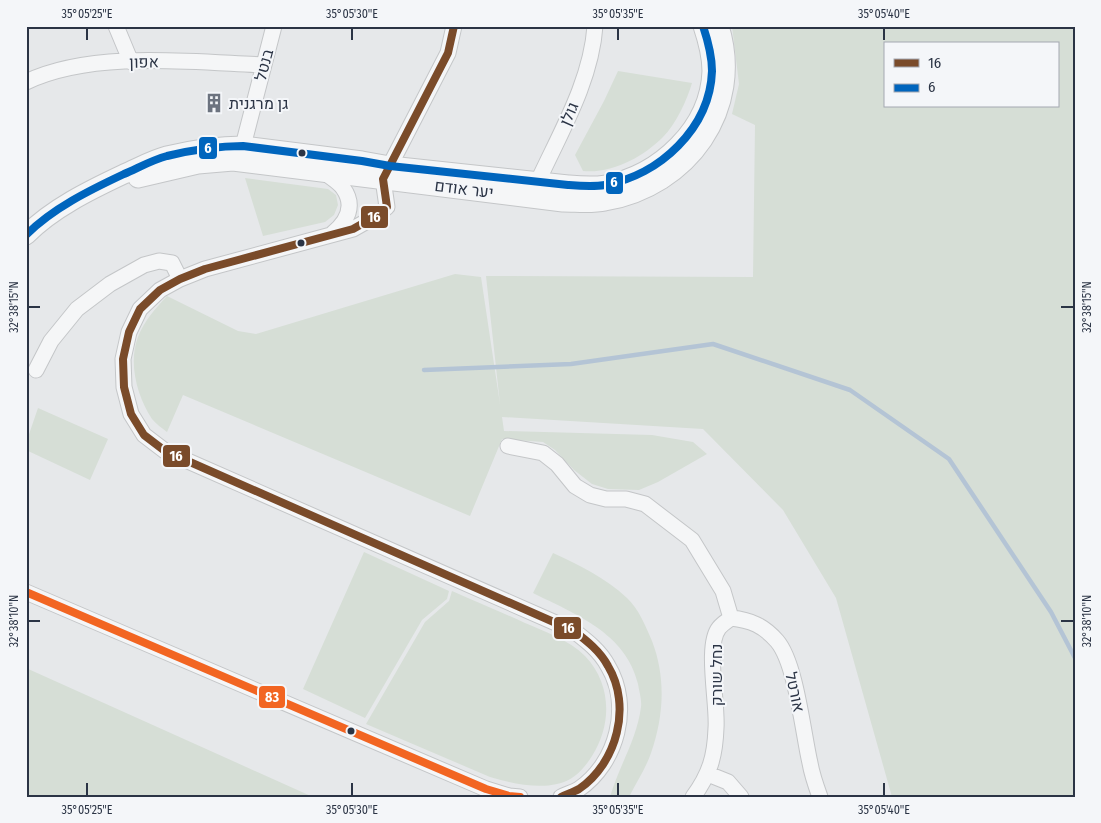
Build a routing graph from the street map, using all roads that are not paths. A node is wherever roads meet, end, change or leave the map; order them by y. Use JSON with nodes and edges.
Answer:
{"nodes":[{"id":1,"x":116,"y":26,"type":"edge"},
{"id":2,"x":274,"y":26,"type":"edge"},
{"id":3,"x":454,"y":26,"type":"edge"},
{"id":4,"x":595,"y":26,"type":"edge"},
{"id":5,"x":704,"y":26,"type":"edge"},
{"id":6,"x":719,"y":26,"type":"edge"},
{"id":7,"x":132,"y":62,"type":"junction"},
{"id":8,"x":264,"y":65,"type":"junction"},
{"id":9,"x":26,"y":82,"type":"edge"},
{"id":10,"x":242,"y":154,"type":"junction"},
{"id":11,"x":324,"y":172,"type":"junction"},
{"id":12,"x":386,"y":173,"type":"junction"},
{"id":13,"x":534,"y":190,"type":"junction"},
{"id":14,"x":26,"y":235,"type":"edge"},
{"id":15,"x":330,"y":236,"type":"junction"},
{"id":16,"x":180,"y":279,"type":"junction"},
{"id":17,"x":36,"y":370,"type":"dead end"},
{"id":18,"x":508,"y":446,"type":"dead end"},
{"id":19,"x":26,"y":592,"type":"edge"},
{"id":20,"x":731,"y":618,"type":"junction"},
{"id":21,"x":708,"y":774,"type":"junction"},
{"id":22,"x":581,"y":793,"type":"edge"},
{"id":23,"x":520,"y":797,"type":"edge"},
{"id":24,"x":561,"y":797,"type":"edge"},
{"id":25,"x":693,"y":797,"type":"edge"},
{"id":26,"x":741,"y":797,"type":"edge"},
{"id":27,"x":820,"y":797,"type":"edge"}],
"edges":[{"from":1,"to":7,"type":"street"},
{"from":2,"to":8,"type":"street","name":"בנטל"},
{"from":3,"to":12,"type":"street"},
{"from":4,"to":13,"type":"street","name":"גולן"},
{"from":5,"to":13,"type":"street","name":"יער אודם"},
{"from":6,"to":13,"type":"street","name":"יער אודם"},
{"from":7,"to":8,"type":"street","name":"אפון"},
{"from":7,"to":9,"type":"street","name":"אפון"},
{"from":8,"to":10,"type":"street","name":"בנטל"},
{"from":10,"to":11,"type":"street","name":"יער אודם"},
{"from":10,"to":12,"type":"street","name":"יער אודם"},
{"from":10,"to":14,"type":"street","name":"יער אודם"},
{"from":11,"to":12,"type":"street","name":"יער אודם"},
{"from":11,"to":15,"type":"street"},
{"from":12,"to":13,"type":"street","name":"יער אודם"},
{"from":12,"to":15,"type":"street"},
{"from":15,"to":16,"type":"street"},
{"from":16,"to":17,"type":"street"},
{"from":16,"to":22,"type":"street"},
{"from":18,"to":20,"type":"street"},
{"from":19,"to":23,"type":"street"},
{"from":20,"to":21,"type":"street","name":"נחל שורק"},
{"from":20,"to":27,"type":"street","name":"אורטל"},
{"from":21,"to":25,"type":"street","name":"נחל שורק"},
{"from":21,"to":26,"type":"street"},
{"from":22,"to":24,"type":"street"}]}
